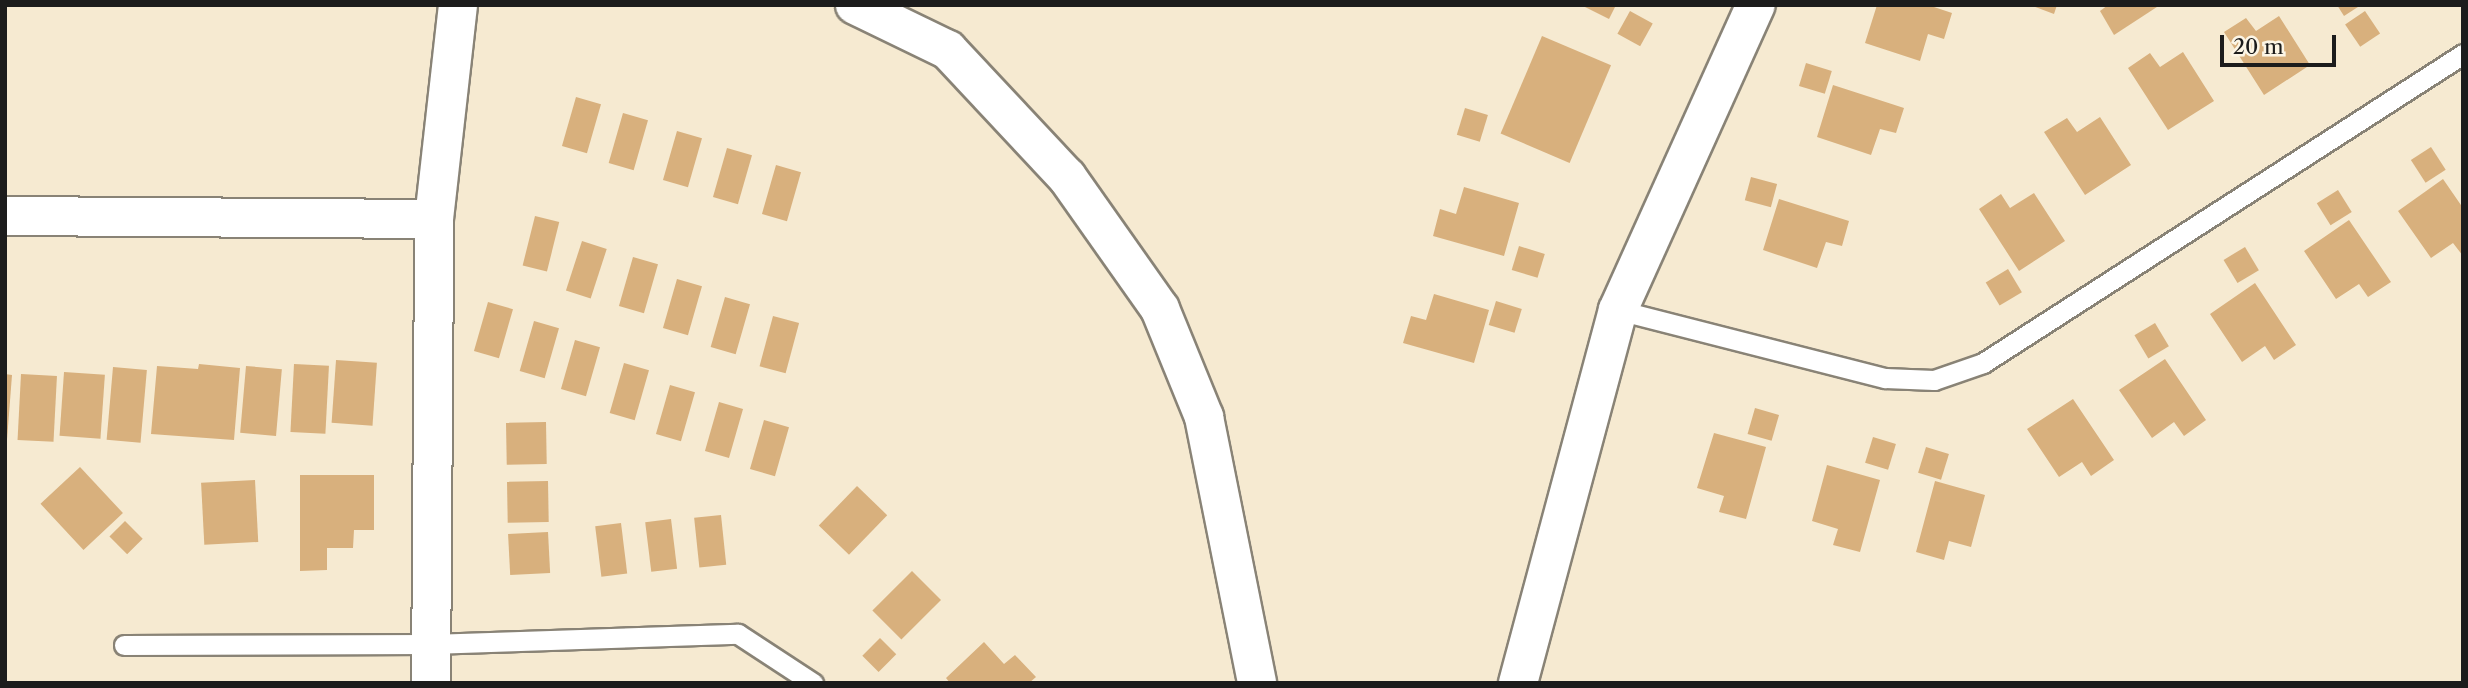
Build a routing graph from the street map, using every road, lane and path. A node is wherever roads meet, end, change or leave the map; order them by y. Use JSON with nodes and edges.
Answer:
{"nodes":[{"id":1,"x":458,"y":5,"type":"edge"},
{"id":2,"x":855,"y":5,"type":"edge"},
{"id":3,"x":1756,"y":5,"type":"edge"},
{"id":4,"x":2463,"y":54,"type":"edge"},
{"id":5,"x":5,"y":216,"type":"edge"},
{"id":6,"x":435,"y":219,"type":"junction"},
{"id":7,"x":1618,"y":310,"type":"junction"},
{"id":8,"x":430,"y":644,"type":"junction"},
{"id":9,"x":124,"y":645,"type":"dead end"},
{"id":10,"x":431,"y":683,"type":"edge"},
{"id":11,"x":813,"y":683,"type":"edge"},
{"id":12,"x":1256,"y":683,"type":"edge"},
{"id":13,"x":1518,"y":683,"type":"edge"}],
"edges":[{"from":1,"to":6,"type":"street"},
{"from":2,"to":12,"type":"street"},
{"from":3,"to":7,"type":"street"},
{"from":4,"to":7,"type":"lane"},
{"from":5,"to":6,"type":"street"},
{"from":6,"to":8,"type":"street"},
{"from":7,"to":13,"type":"street"},
{"from":8,"to":9,"type":"lane"},
{"from":8,"to":10,"type":"street"},
{"from":8,"to":11,"type":"lane"}]}
